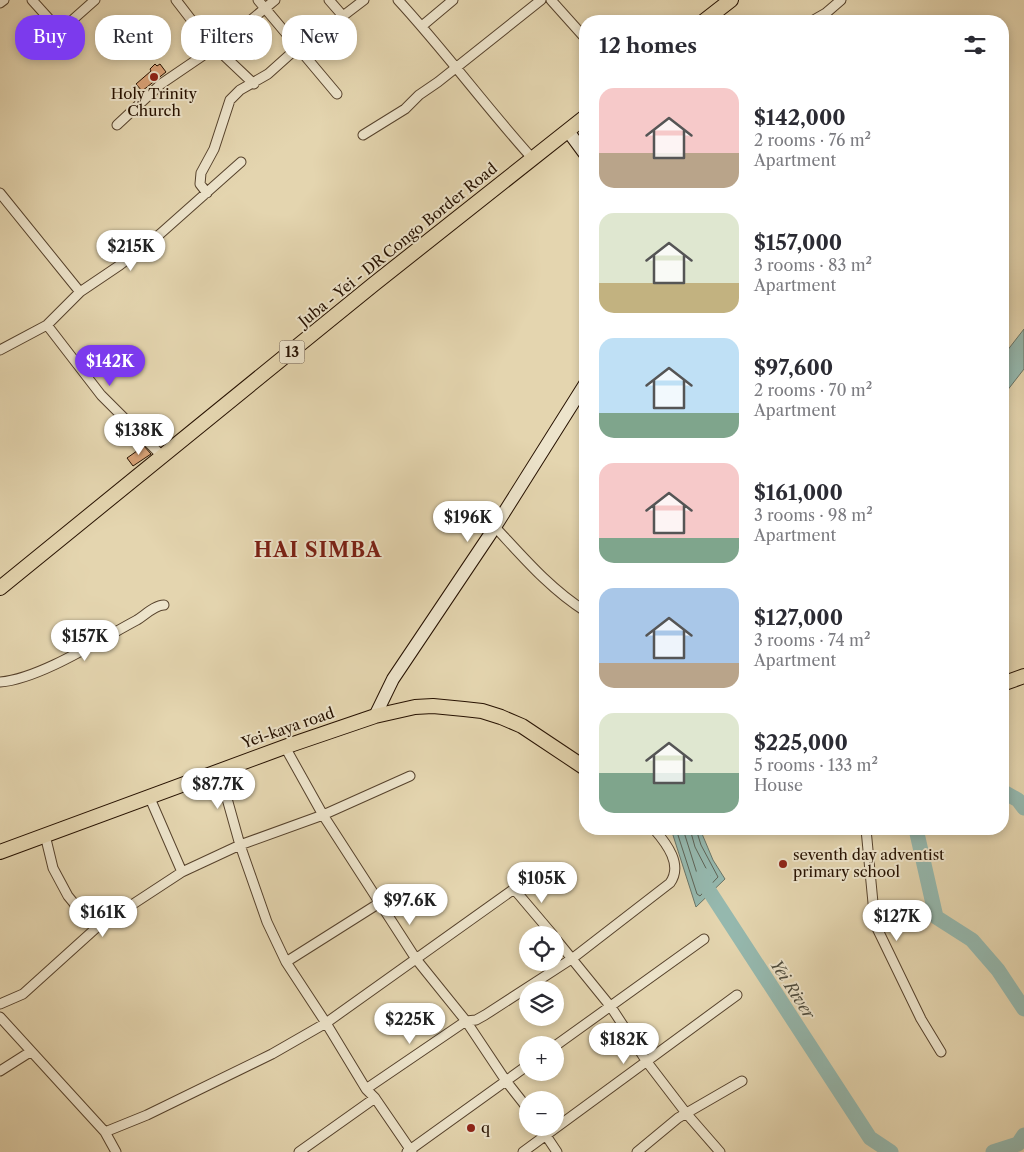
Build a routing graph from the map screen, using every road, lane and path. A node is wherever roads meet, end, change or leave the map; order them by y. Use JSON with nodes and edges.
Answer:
{"nodes":[{"id":1,"x":4,"y":0,"type":"edge"},
{"id":2,"x":32,"y":0,"type":"edge"},
{"id":3,"x":95,"y":0,"type":"edge"},
{"id":4,"x":176,"y":0,"type":"edge"},
{"id":5,"x":258,"y":0,"type":"edge"},
{"id":6,"x":275,"y":0,"type":"edge"},
{"id":7,"x":330,"y":0,"type":"edge"},
{"id":8,"x":364,"y":0,"type":"edge"},
{"id":9,"x":398,"y":0,"type":"edge"},
{"id":10,"x":453,"y":0,"type":"edge"},
{"id":11,"x":541,"y":0,"type":"edge"},
{"id":12,"x":551,"y":0,"type":"edge"},
{"id":13,"x":731,"y":0,"type":"edge"},
{"id":14,"x":841,"y":0,"type":"edge"},
{"id":15,"x":0,"y":3,"type":"edge"},
{"id":16,"x":265,"y":8,"type":"junction"},
{"id":17,"x":188,"y":15,"type":"edge"},
{"id":18,"x":256,"y":15,"type":"edge"},
{"id":19,"x":342,"y":15,"type":"edge"},
{"id":20,"x":344,"y":15,"type":"edge"},
{"id":21,"x":712,"y":15,"type":"edge"},
{"id":22,"x":822,"y":15,"type":"edge"},
{"id":23,"x":422,"y":26,"type":"junction"},
{"id":24,"x":282,"y":29,"type":"edge"},
{"id":25,"x":579,"y":31,"type":"edge"},
{"id":26,"x":196,"y":60,"type":"edge"},
{"id":27,"x":229,"y":60,"type":"edge"},
{"id":28,"x":283,"y":60,"type":"edge"},
{"id":29,"x":307,"y":60,"type":"edge"},
{"id":30,"x":455,"y":68,"type":"junction"},
{"id":31,"x":254,"y":84,"type":"junction"},
{"id":32,"x":337,"y":94,"type":"dead end"},
{"id":33,"x":579,"y":122,"type":"edge"},
{"id":34,"x":117,"y":125,"type":"dead end"},
{"id":35,"x":568,"y":131,"type":"junction"},
{"id":36,"x":363,"y":135,"type":"dead end"},
{"id":37,"x":579,"y":146,"type":"edge"},
{"id":38,"x":532,"y":158,"type":"junction"},
{"id":39,"x":241,"y":162,"type":"dead end"},
{"id":40,"x":0,"y":193,"type":"edge"},
{"id":41,"x":207,"y":193,"type":"junction"},
{"id":42,"x":80,"y":292,"type":"junction"},
{"id":43,"x":47,"y":325,"type":"junction"},
{"id":44,"x":0,"y":350,"type":"edge"},
{"id":45,"x":579,"y":394,"type":"edge"},
{"id":46,"x":163,"y":457,"type":"junction"},
{"id":47,"x":495,"y":528,"type":"junction"},
{"id":48,"x":0,"y":588,"type":"edge"},
{"id":49,"x":164,"y":605,"type":"dead end"},
{"id":50,"x":579,"y":607,"type":"edge"},
{"id":51,"x":1024,"y":676,"type":"edge"},
{"id":52,"x":1009,"y":681,"type":"edge"},
{"id":53,"x":0,"y":682,"type":"edge"},
{"id":54,"x":375,"y":716,"type":"junction"},
{"id":55,"x":285,"y":747,"type":"junction"},
{"id":56,"x":579,"y":764,"type":"edge"},
{"id":57,"x":219,"y":770,"type":"junction"},
{"id":58,"x":410,"y":776,"type":"dead end"},
{"id":59,"x":149,"y":796,"type":"junction"},
{"id":60,"x":323,"y":815,"type":"junction"},
{"id":61,"x":658,"y":835,"type":"edge"},
{"id":62,"x":867,"y":835,"type":"edge"},
{"id":63,"x":45,"y":836,"type":"junction"},
{"id":64,"x":240,"y":845,"type":"junction"},
{"id":65,"x":0,"y":852,"type":"edge"},
{"id":66,"x":182,"y":872,"type":"junction"},
{"id":67,"x":381,"y":902,"type":"junction"},
{"id":68,"x":545,"y":926,"type":"edge"},
{"id":69,"x":95,"y":929,"type":"junction"},
{"id":70,"x":704,"y":940,"type":"dead end"},
{"id":71,"x":564,"y":948,"type":"edge"},
{"id":72,"x":416,"y":958,"type":"junction"},
{"id":73,"x":572,"y":958,"type":"junction"},
{"id":74,"x":286,"y":962,"type":"junction"},
{"id":75,"x":738,"y":995,"type":"dead end"},
{"id":76,"x":0,"y":1004,"type":"edge"},
{"id":77,"x":611,"y":1008,"type":"junction"},
{"id":78,"x":0,"y":1017,"type":"edge"},
{"id":79,"x":466,"y":1021,"type":"junction"},
{"id":80,"x":326,"y":1023,"type":"junction"},
{"id":81,"x":564,"y":1040,"type":"edge"},
{"id":82,"x":30,"y":1052,"type":"junction"},
{"id":83,"x":941,"y":1052,"type":"dead end"},
{"id":84,"x":647,"y":1062,"type":"junction"},
{"id":85,"x":0,"y":1071,"type":"edge"},
{"id":86,"x":519,"y":1072,"type":"edge"},
{"id":87,"x":506,"y":1081,"type":"junction"},
{"id":88,"x":742,"y":1081,"type":"dead end"},
{"id":89,"x":366,"y":1089,"type":"junction"},
{"id":90,"x":375,"y":1098,"type":"junction"},
{"id":91,"x":519,"y":1098,"type":"edge"},
{"id":92,"x":686,"y":1113,"type":"junction"},
{"id":93,"x":564,"y":1118,"type":"edge"},
{"id":94,"x":105,"y":1132,"type":"junction"},
{"id":95,"x":539,"y":1136,"type":"edge"},
{"id":96,"x":547,"y":1136,"type":"edge"},
{"id":97,"x":410,"y":1151,"type":"edge"},
{"id":98,"x":116,"y":1152,"type":"edge"},
{"id":99,"x":299,"y":1152,"type":"edge"},
{"id":100,"x":524,"y":1152,"type":"edge"},
{"id":101,"x":557,"y":1152,"type":"edge"},
{"id":102,"x":637,"y":1152,"type":"edge"},
{"id":103,"x":720,"y":1152,"type":"edge"}],
"edges":[{"from":1,"to":15,"type":"street"},
{"from":2,"to":3,"type":"street"},
{"from":4,"to":17,"type":"street"},
{"from":5,"to":16,"type":"street"},
{"from":6,"to":16,"type":"street"},
{"from":7,"to":19,"type":"street"},
{"from":8,"to":20,"type":"street"},
{"from":9,"to":23,"type":"street"},
{"from":10,"to":23,"type":"street"},
{"from":11,"to":30,"type":"street"},
{"from":12,"to":25,"type":"street"},
{"from":13,"to":21,"type":"main road"},
{"from":14,"to":22,"type":"street"},
{"from":16,"to":18,"type":"street"},
{"from":16,"to":24,"type":"street"},
{"from":23,"to":30,"type":"street"},
{"from":26,"to":34,"type":"street"},
{"from":27,"to":31,"type":"street"},
{"from":28,"to":31,"type":"street"},
{"from":29,"to":32,"type":"street"},
{"from":30,"to":36,"type":"street"},
{"from":30,"to":38,"type":"street"},
{"from":31,"to":41,"type":"street"},
{"from":33,"to":35,"type":"main road","name":"Juba - Yei - DR Congo Border Road","number":"13"},
{"from":35,"to":37,"type":"street"},
{"from":35,"to":38,"type":"main road","name":"Juba - Yei - DR Congo Border Road","number":"13"},
{"from":38,"to":46,"type":"main road","name":"Juba - Yei - DR Congo Border Road","number":"13"},
{"from":39,"to":41,"type":"street"},
{"from":40,"to":42,"type":"street"},
{"from":41,"to":42,"type":"street"},
{"from":42,"to":43,"type":"street"},
{"from":43,"to":44,"type":"street"},
{"from":43,"to":46,"type":"street"},
{"from":45,"to":47,"type":"street"},
{"from":46,"to":48,"type":"main road","name":"Juba - Yei - DR Congo Border Road","number":"13"},
{"from":47,"to":50,"type":"street"},
{"from":47,"to":54,"type":"street"},
{"from":49,"to":53,"type":"street"},
{"from":51,"to":52,"type":"main road"},
{"from":54,"to":55,"type":"main road","name":"Yei-kaya road"},
{"from":54,"to":56,"type":"main road","name":"Yei-kaya road"},
{"from":55,"to":57,"type":"main road","name":"Yei-kaya road"},
{"from":55,"to":60,"type":"street"},
{"from":57,"to":59,"type":"main road","name":"Yei-kaya road"},
{"from":57,"to":64,"type":"street"},
{"from":58,"to":60,"type":"street"},
{"from":59,"to":63,"type":"main road","name":"Yei-kaya road"},
{"from":59,"to":66,"type":"street"},
{"from":60,"to":64,"type":"street"},
{"from":60,"to":67,"type":"street"},
{"from":61,"to":73,"type":"street"},
{"from":62,"to":83,"type":"street"},
{"from":63,"to":65,"type":"main road","name":"Yei-kaya road"},
{"from":63,"to":69,"type":"street"},
{"from":64,"to":66,"type":"street"},
{"from":64,"to":74,"type":"street"},
{"from":66,"to":69,"type":"street"},
{"from":67,"to":72,"type":"street"},
{"from":67,"to":74,"type":"street"},
{"from":68,"to":72,"type":"street"},
{"from":69,"to":76,"type":"street"},
{"from":70,"to":77,"type":"street"},
{"from":71,"to":73,"type":"street"},
{"from":72,"to":79,"type":"street"},
{"from":72,"to":80,"type":"street"},
{"from":73,"to":77,"type":"street"},
{"from":73,"to":79,"type":"street"},
{"from":74,"to":80,"type":"street"},
{"from":75,"to":84,"type":"street"},
{"from":77,"to":81,"type":"street"},
{"from":77,"to":84,"type":"street"},
{"from":78,"to":82,"type":"street"},
{"from":79,"to":87,"type":"street"},
{"from":79,"to":89,"type":"street"},
{"from":80,"to":89,"type":"street"},
{"from":80,"to":94,"type":"street"},
{"from":82,"to":85,"type":"street"},
{"from":82,"to":94,"type":"street"},
{"from":84,"to":92,"type":"street"},
{"from":84,"to":93,"type":"street"},
{"from":86,"to":87,"type":"street"},
{"from":87,"to":91,"type":"street"},
{"from":87,"to":97,"type":"street"},
{"from":88,"to":92,"type":"street"},
{"from":89,"to":90,"type":"street"},
{"from":90,"to":97,"type":"street"},
{"from":90,"to":99,"type":"street"},
{"from":92,"to":102,"type":"street"},
{"from":92,"to":103,"type":"street"},
{"from":94,"to":98,"type":"street"},
{"from":95,"to":100,"type":"street"},
{"from":96,"to":101,"type":"street"}]}
